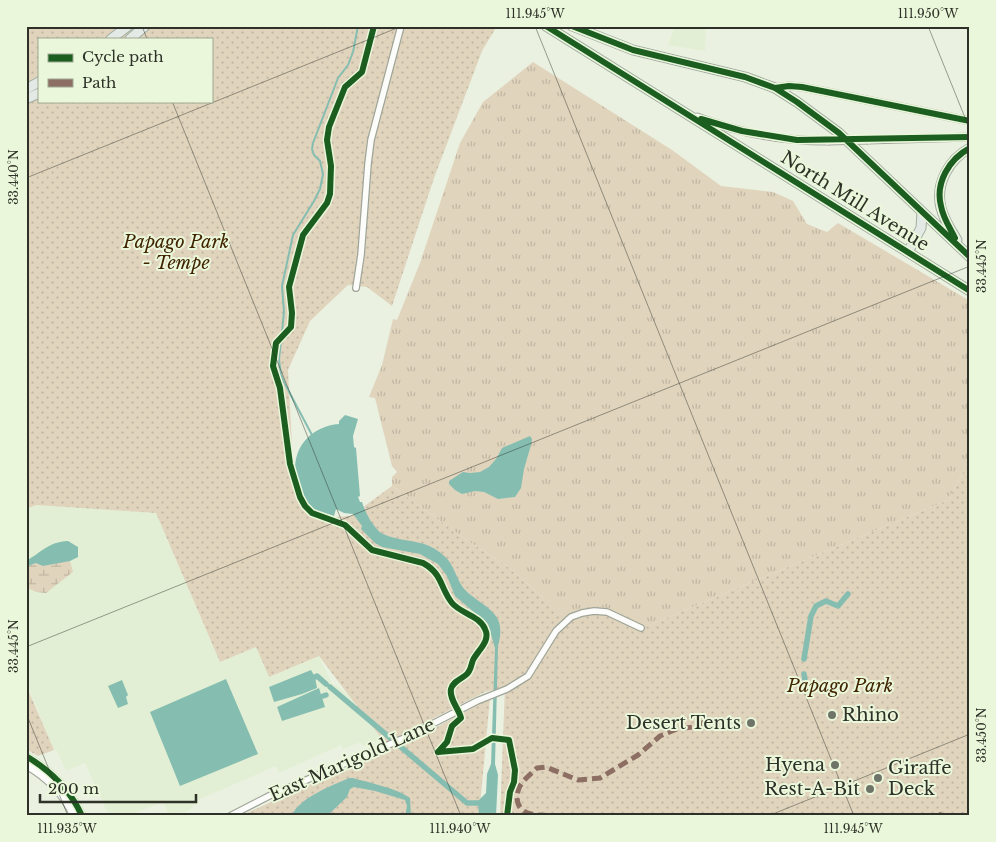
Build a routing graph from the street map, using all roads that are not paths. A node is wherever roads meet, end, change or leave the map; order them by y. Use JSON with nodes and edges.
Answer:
{"nodes":[{"id":1,"x":128,"y":26,"type":"edge"},
{"id":2,"x":145,"y":26,"type":"edge"},
{"id":3,"x":401,"y":26,"type":"edge"},
{"id":4,"x":546,"y":26,"type":"edge"},
{"id":5,"x":572,"y":26,"type":"edge"},
{"id":6,"x":585,"y":31,"type":"junction"},
{"id":7,"x":112,"y":38,"type":"edge"},
{"id":8,"x":131,"y":38,"type":"edge"},
{"id":9,"x":580,"y":48,"type":"junction"},
{"id":10,"x":38,"y":83,"type":"edge"},
{"id":11,"x":775,"y":88,"type":"junction"},
{"id":12,"x":26,"y":89,"type":"edge"},
{"id":13,"x":38,"y":93,"type":"edge"},
{"id":14,"x":26,"y":99,"type":"edge"},
{"id":15,"x":678,"y":110,"type":"junction"},
{"id":16,"x":970,"y":121,"type":"edge"},
{"id":17,"x":970,"y":137,"type":"edge"},
{"id":18,"x":970,"y":148,"type":"edge"},
{"id":19,"x":922,"y":212,"type":"junction"},
{"id":20,"x":962,"y":249,"type":"junction"},
{"id":21,"x":908,"y":252,"type":"junction"},
{"id":22,"x":970,"y":257,"type":"edge"},
{"id":23,"x":356,"y":288,"type":"dead end"},
{"id":24,"x":970,"y":291,"type":"edge"},
{"id":25,"x":641,"y":628,"type":"dead end"},
{"id":26,"x":26,"y":756,"type":"edge"},
{"id":27,"x":26,"y":765,"type":"edge"},
{"id":28,"x":74,"y":816,"type":"edge"},
{"id":29,"x":82,"y":816,"type":"edge"},
{"id":30,"x":230,"y":816,"type":"edge"}],
"edges":[{"from":1,"to":7,"type":"main road"},
{"from":2,"to":8,"type":"main road"},
{"from":3,"to":23,"type":"street"},
{"from":4,"to":9,"type":"main road","name":"North Mill Avenue"},
{"from":5,"to":6,"type":"main road","name":"North Mill Avenue"},
{"from":6,"to":9,"type":"main road"},
{"from":6,"to":11,"type":"main road","name":"North Mill Avenue"},
{"from":9,"to":15,"type":"main road","name":"North Mill Avenue"},
{"from":10,"to":12,"type":"main road"},
{"from":11,"to":16,"type":"street"},
{"from":11,"to":19,"type":"main road","name":"North Mill Avenue"},
{"from":13,"to":14,"type":"main road"},
{"from":15,"to":17,"type":"street","bridge":true},
{"from":15,"to":21,"type":"main road","name":"North Mill Avenue"},
{"from":18,"to":20,"type":"main road"},
{"from":19,"to":20,"type":"main road","name":"North Mill Avenue"},
{"from":19,"to":21,"type":"main road"},
{"from":20,"to":22,"type":"main road","name":"North Mill Avenue"},
{"from":21,"to":24,"type":"main road","name":"North Mill Avenue"},
{"from":25,"to":30,"type":"street","name":"East Marigold Lane"},
{"from":26,"to":29,"type":"street"},
{"from":27,"to":28,"type":"street"}]}
